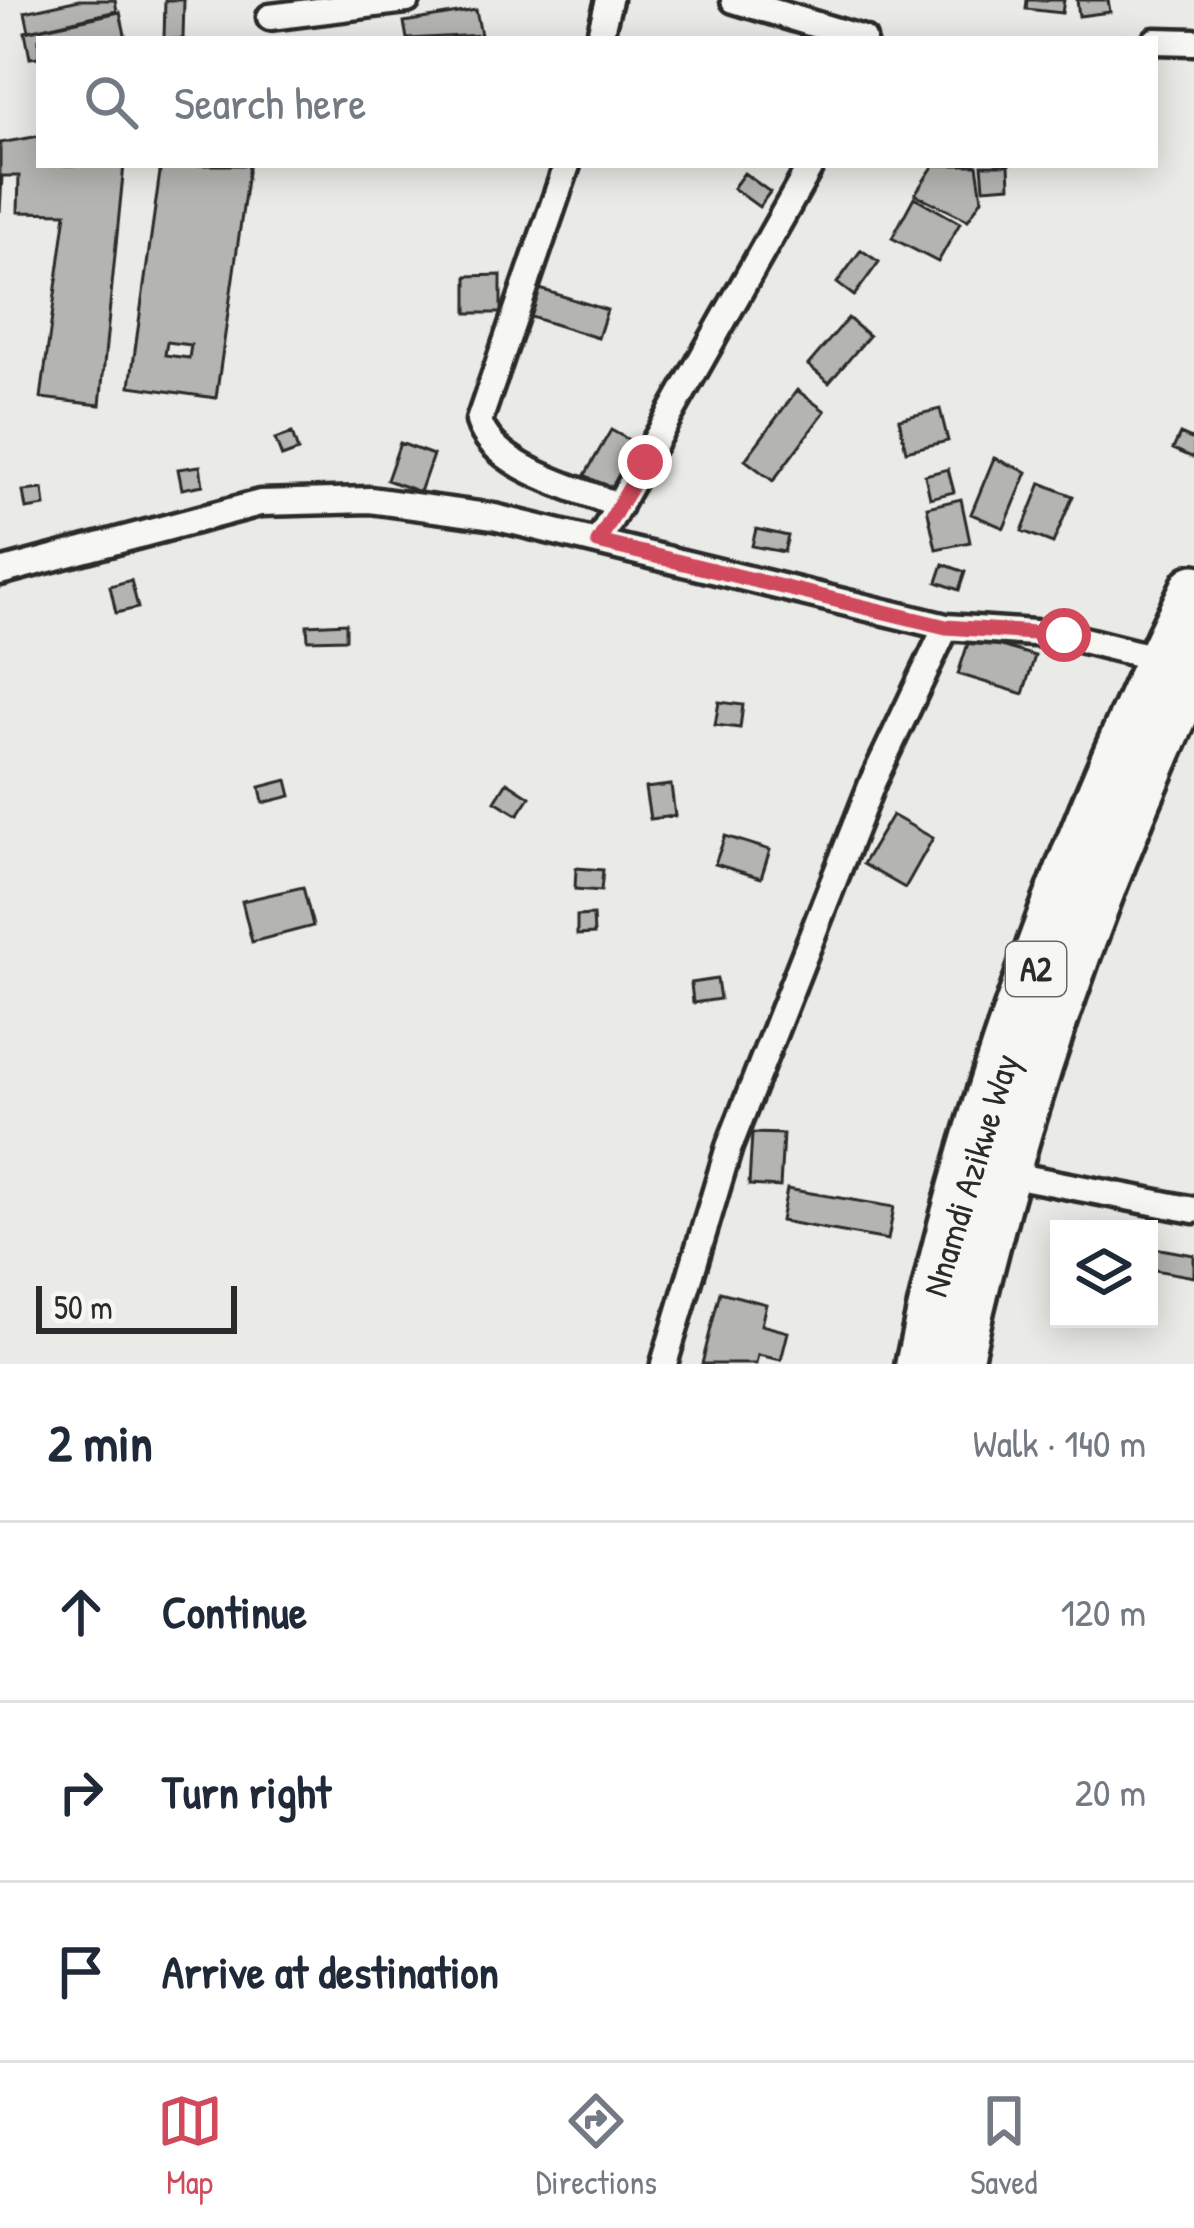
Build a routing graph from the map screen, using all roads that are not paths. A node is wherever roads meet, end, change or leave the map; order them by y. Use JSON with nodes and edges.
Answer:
{"nodes":[{"id":1,"x":406,"y":0,"type":"edge"},
{"id":2,"x":609,"y":0,"type":"edge"},
{"id":3,"x":734,"y":0,"type":"edge"},
{"id":4,"x":270,"y":17,"type":"dead end"},
{"id":5,"x":600,"y":36,"type":"edge"},
{"id":6,"x":853,"y":36,"type":"edge"},
{"id":7,"x":1158,"y":41,"type":"edge"},
{"id":8,"x":1194,"y":42,"type":"edge"},
{"id":9,"x":566,"y":168,"type":"edge"},
{"id":10,"x":809,"y":168,"type":"edge"},
{"id":11,"x":620,"y":506,"type":"junction"},
{"id":12,"x":598,"y":542,"type":"junction"},
{"id":13,"x":0,"y":572,"type":"edge"},
{"id":14,"x":1194,"y":588,"type":"edge"},
{"id":15,"x":946,"y":627,"type":"junction"},
{"id":16,"x":1176,"y":665,"type":"edge"},
{"id":17,"x":1050,"y":976,"type":"junction"},
{"id":18,"x":1007,"y":1174,"type":"junction"},
{"id":19,"x":1194,"y":1210,"type":"edge"},
{"id":20,"x":664,"y":1364,"type":"edge"},
{"id":21,"x":919,"y":1364,"type":"edge"},
{"id":22,"x":958,"y":1364,"type":"edge"}],
"edges":[{"from":1,"to":4,"type":"street"},
{"from":2,"to":5,"type":"street"},
{"from":3,"to":6,"type":"street"},
{"from":7,"to":8,"type":"street"},
{"from":9,"to":11,"type":"street"},
{"from":10,"to":11,"type":"street"},
{"from":11,"to":12,"type":"street"},
{"from":12,"to":13,"type":"street"},
{"from":12,"to":15,"type":"street"},
{"from":14,"to":16,"type":"highway","name":"Nnamdi Azikwe Way","number":"A2"},
{"from":15,"to":16,"type":"street"},
{"from":15,"to":20,"type":"street"},
{"from":16,"to":17,"type":"highway","name":"Nnamdi Azikwe Way","number":"A2"},
{"from":17,"to":18,"type":"highway","name":"Nnamdi Azikwe Way","number":"A2"},
{"from":17,"to":21,"type":"highway","name":"Nnamdi Azikwe Way","number":"A2"},
{"from":18,"to":19,"type":"street"},
{"from":18,"to":22,"type":"highway","name":"Nnamdi Azikwe Way","number":"A2"}]}
